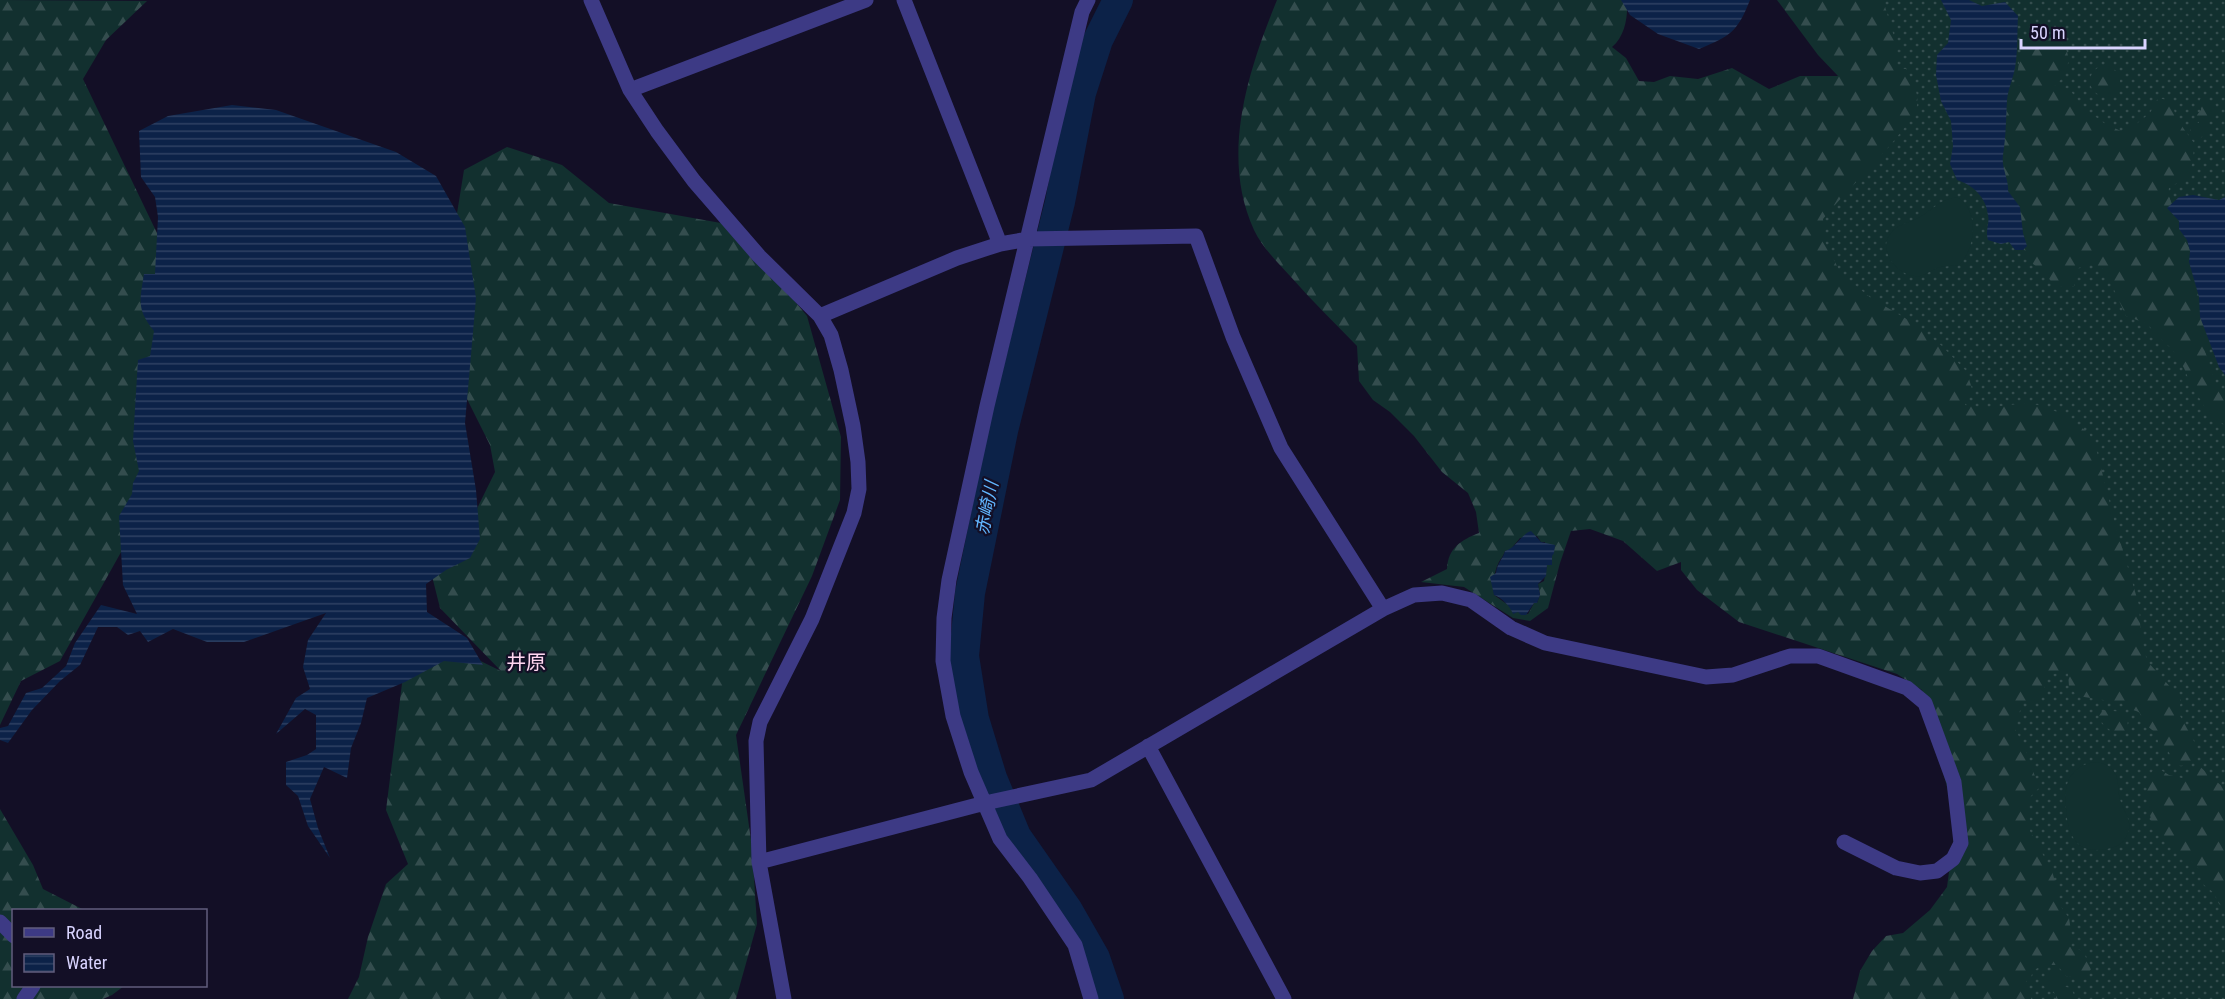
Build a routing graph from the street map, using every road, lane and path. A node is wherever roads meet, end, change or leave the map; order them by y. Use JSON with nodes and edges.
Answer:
{"nodes":[{"id":1,"x":591,"y":0,"type":"edge"},
{"id":2,"x":866,"y":0,"type":"edge"},
{"id":3,"x":904,"y":0,"type":"edge"},
{"id":4,"x":1088,"y":0,"type":"edge"},
{"id":5,"x":630,"y":90,"type":"junction"},
{"id":6,"x":1028,"y":238,"type":"junction"},
{"id":7,"x":1000,"y":244,"type":"junction"},
{"id":8,"x":820,"y":316,"type":"junction"},
{"id":9,"x":1383,"y":609,"type":"junction"},
{"id":10,"x":1148,"y":746,"type":"junction"},
{"id":11,"x":985,"y":803,"type":"junction"},
{"id":12,"x":1844,"y":842,"type":"dead end"},
{"id":13,"x":759,"y":861,"type":"junction"},
{"id":14,"x":0,"y":922,"type":"edge"},
{"id":15,"x":12,"y":934,"type":"edge"},
{"id":16,"x":784,"y":999,"type":"edge"},
{"id":17,"x":1091,"y":999,"type":"edge"},
{"id":18,"x":1284,"y":999,"type":"edge"}],
"edges":[{"from":1,"to":5,"type":"street"},
{"from":2,"to":5,"type":"street"},
{"from":3,"to":7,"type":"street"},
{"from":4,"to":6,"type":"street"},
{"from":5,"to":8,"type":"street"},
{"from":6,"to":7,"type":"street"},
{"from":6,"to":9,"type":"street"},
{"from":6,"to":11,"type":"street"},
{"from":7,"to":8,"type":"street"},
{"from":8,"to":13,"type":"street"},
{"from":9,"to":10,"type":"street"},
{"from":9,"to":12,"type":"street"},
{"from":10,"to":11,"type":"street"},
{"from":10,"to":18,"type":"street"},
{"from":11,"to":13,"type":"street"},
{"from":11,"to":17,"type":"street"},
{"from":13,"to":16,"type":"street"},
{"from":14,"to":15,"type":"street"}]}
